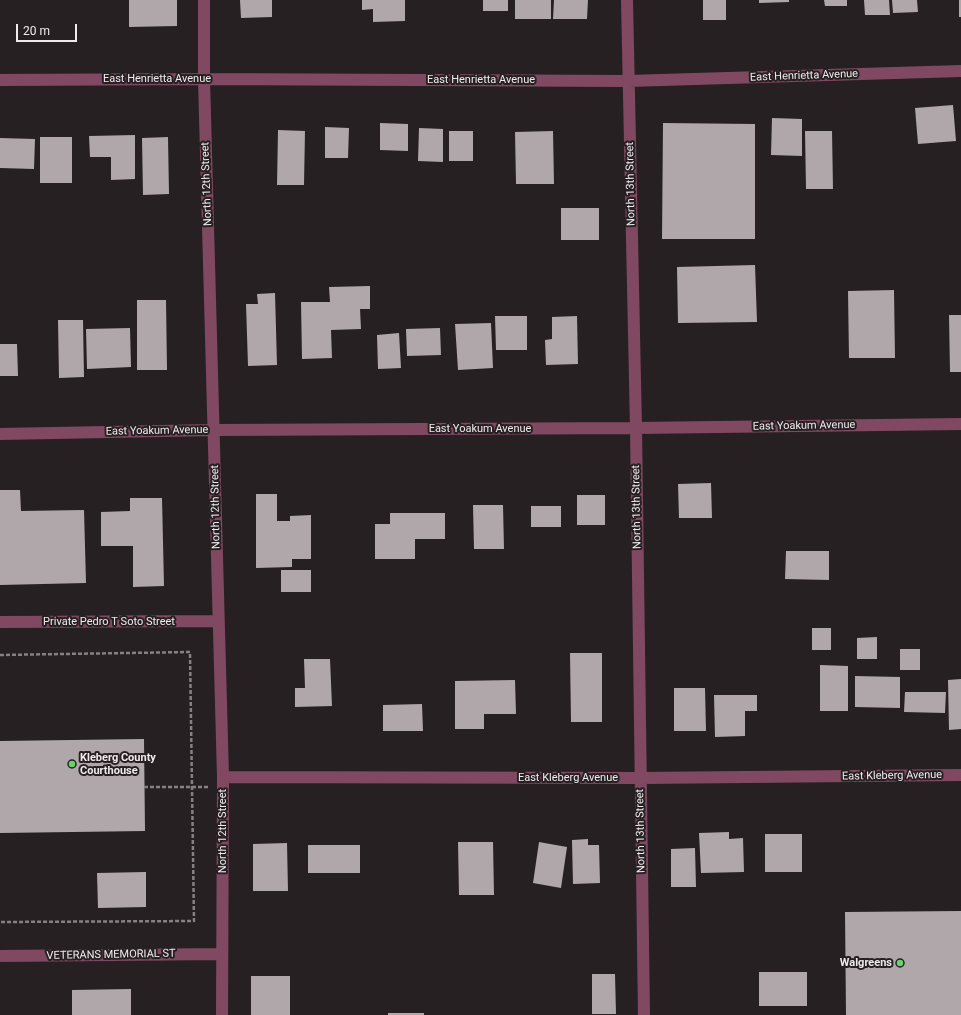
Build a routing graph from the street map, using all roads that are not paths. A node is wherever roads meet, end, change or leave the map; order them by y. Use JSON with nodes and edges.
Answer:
{"nodes":[{"id":1,"x":204,"y":0,"type":"edge"},
{"id":2,"x":627,"y":0,"type":"edge"},
{"id":3,"x":961,"y":71,"type":"edge"},
{"id":4,"x":204,"y":79,"type":"junction"},
{"id":5,"x":0,"y":80,"type":"edge"},
{"id":6,"x":628,"y":81,"type":"junction"},
{"id":7,"x":961,"y":424,"type":"edge"},
{"id":8,"x":636,"y":428,"type":"junction"},
{"id":9,"x":215,"y":430,"type":"junction"},
{"id":10,"x":0,"y":434,"type":"edge"},
{"id":11,"x":218,"y":621,"type":"junction"},
{"id":12,"x":0,"y":622,"type":"edge"},
{"id":13,"x":961,"y":775,"type":"edge"},
{"id":14,"x":640,"y":778,"type":"junction"},
{"id":15,"x":223,"y":782,"type":"junction"},
{"id":16,"x":222,"y":954,"type":"junction"},
{"id":17,"x":0,"y":956,"type":"edge"},
{"id":18,"x":222,"y":1015,"type":"edge"},
{"id":19,"x":644,"y":1015,"type":"edge"}],
"edges":[{"from":1,"to":4,"type":"street","name":"North 12th Street"},
{"from":2,"to":6,"type":"street","name":"North 13th Street"},
{"from":3,"to":6,"type":"street","name":"East Henrietta Avenue"},
{"from":4,"to":5,"type":"street","name":"East Henrietta Avenue"},
{"from":4,"to":6,"type":"street","name":"East Henrietta Avenue"},
{"from":4,"to":9,"type":"street","name":"North 12th Street"},
{"from":6,"to":8,"type":"street","name":"North 13th Street"},
{"from":7,"to":8,"type":"street","name":"East Yoakum Avenue"},
{"from":8,"to":9,"type":"street","name":"East Yoakum Avenue"},
{"from":8,"to":14,"type":"street","name":"North 13th Street"},
{"from":9,"to":10,"type":"street","name":"East Yoakum Avenue"},
{"from":9,"to":11,"type":"street","name":"North 12th Street"},
{"from":11,"to":12,"type":"street","name":"Private Pedro T Soto Street"},
{"from":11,"to":15,"type":"street","name":"North 12th Street"},
{"from":13,"to":14,"type":"street","name":"East Kleberg Avenue"},
{"from":14,"to":15,"type":"street","name":"East Kleberg Avenue"},
{"from":14,"to":19,"type":"street","name":"North 13th Street"},
{"from":15,"to":16,"type":"street","name":"North 12th Street"},
{"from":16,"to":17,"type":"street","name":"VETERANS MEMORIAL ST"},
{"from":16,"to":18,"type":"street","name":"North 12th Street"}]}
